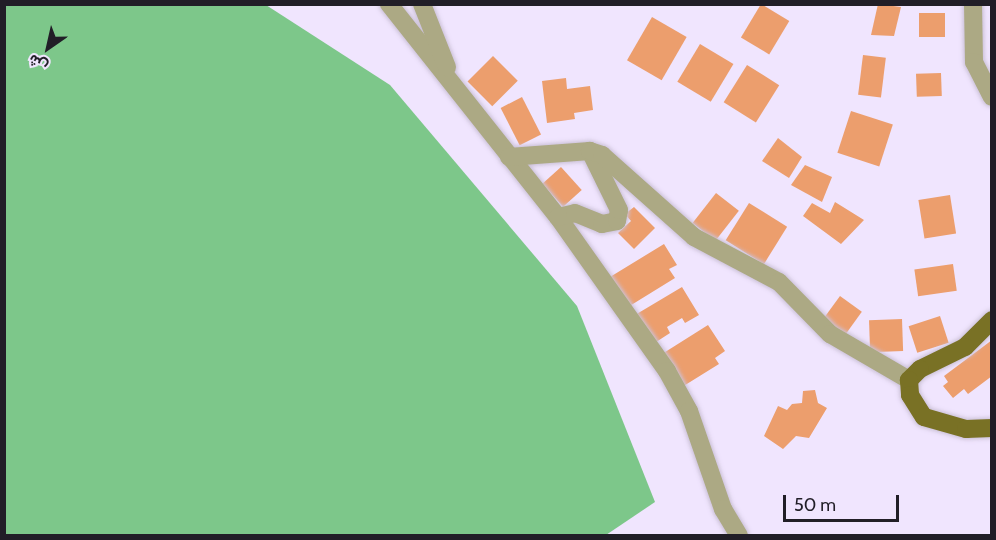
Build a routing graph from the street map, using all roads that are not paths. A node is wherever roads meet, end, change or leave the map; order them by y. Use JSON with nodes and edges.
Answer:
{"nodes":[{"id":1,"x":389,"y":4,"type":"edge"},
{"id":2,"x":423,"y":4,"type":"edge"},
{"id":3,"x":973,"y":4,"type":"edge"},
{"id":4,"x":452,"y":82,"type":"junction"},
{"id":5,"x":992,"y":97,"type":"edge"},
{"id":6,"x":590,"y":151,"type":"junction"},
{"id":7,"x":508,"y":157,"type":"junction"},
{"id":8,"x":558,"y":217,"type":"junction"},
{"id":9,"x":992,"y":320,"type":"edge"},
{"id":10,"x":909,"y":380,"type":"junction"},
{"id":11,"x":992,"y":428,"type":"edge"},
{"id":12,"x":739,"y":536,"type":"edge"}],
"edges":[{"from":1,"to":4,"type":"street"},
{"from":2,"to":4,"type":"street"},
{"from":3,"to":5,"type":"street"},
{"from":4,"to":7,"type":"street"},
{"from":6,"to":7,"type":"street"},
{"from":6,"to":8,"type":"street"},
{"from":6,"to":10,"type":"street"},
{"from":7,"to":8,"type":"street"},
{"from":8,"to":12,"type":"street"},
{"from":9,"to":10,"type":"main road"},
{"from":10,"to":11,"type":"main road"}]}
